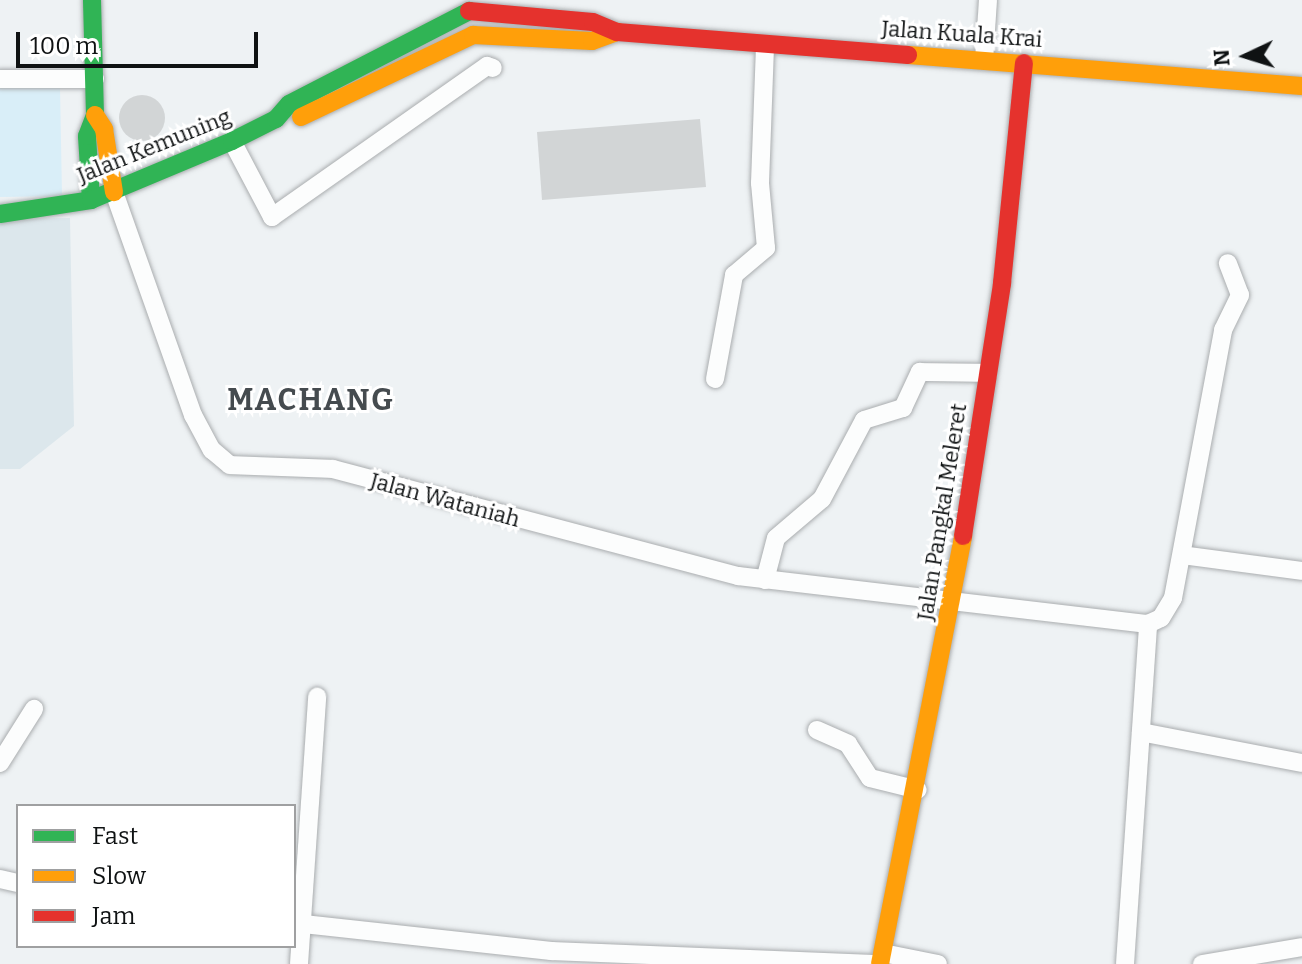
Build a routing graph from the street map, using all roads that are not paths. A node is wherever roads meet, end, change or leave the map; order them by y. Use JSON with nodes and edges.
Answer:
{"nodes":[{"id":1,"x":92,"y":0,"type":"edge"},
{"id":2,"x":988,"y":0,"type":"edge"},
{"id":3,"x":468,"y":5,"type":"edge"},
{"id":4,"x":617,"y":32,"type":"junction"},
{"id":5,"x":473,"y":35,"type":"junction"},
{"id":6,"x":765,"y":45,"type":"junction"},
{"id":7,"x":984,"y":60,"type":"junction"},
{"id":8,"x":1024,"y":63,"type":"junction"},
{"id":9,"x":493,"y":68,"type":"dead end"},
{"id":10,"x":0,"y":79,"type":"edge"},
{"id":11,"x":95,"y":79,"type":"junction"},
{"id":12,"x":1302,"y":86,"type":"edge"},
{"id":13,"x":95,"y":115,"type":"junction"},
{"id":14,"x":276,"y":119,"type":"junction"},
{"id":15,"x":232,"y":141,"type":"junction"},
{"id":16,"x":114,"y":192,"type":"junction"},
{"id":17,"x":91,"y":200,"type":"junction"},
{"id":18,"x":0,"y":214,"type":"edge"},
{"id":19,"x":1228,"y":263,"type":"dead end"},
{"id":20,"x":988,"y":373,"type":"junction"},
{"id":21,"x":715,"y":379,"type":"dead end"},
{"id":22,"x":1182,"y":555,"type":"junction"},
{"id":23,"x":1302,"y":571,"type":"edge"},
{"id":24,"x":765,"y":580,"type":"junction"},
{"id":25,"x":952,"y":604,"type":"junction"},
{"id":26,"x":1148,"y":624,"type":"junction"},
{"id":27,"x":317,"y":697,"type":"dead end"},
{"id":28,"x":34,"y":709,"type":"dead end"},
{"id":29,"x":817,"y":730,"type":"dead end"},
{"id":30,"x":1141,"y":732,"type":"junction"},
{"id":31,"x":0,"y":763,"type":"edge"},
{"id":32,"x":1302,"y":763,"type":"edge"},
{"id":33,"x":918,"y":790,"type":"junction"},
{"id":34,"x":298,"y":924,"type":"edge"},
{"id":35,"x":1302,"y":947,"type":"edge"},
{"id":36,"x":881,"y":960,"type":"edge"},
{"id":37,"x":299,"y":964,"type":"edge"},
{"id":38,"x":938,"y":964,"type":"edge"},
{"id":39,"x":1125,"y":964,"type":"edge"},
{"id":40,"x":1202,"y":964,"type":"edge"}],
"edges":[{"from":1,"to":11,"type":"main road"},
{"from":2,"to":7,"type":"street"},
{"from":3,"to":4,"type":"main road","name":"Jalan Kuala Krai"},
{"from":3,"to":5,"type":"main road"},
{"from":3,"to":14,"type":"main road","name":"Jalan Kemuning"},
{"from":4,"to":5,"type":"main road","name":"Jalan Kuala Krai"},
{"from":4,"to":6,"type":"main road","name":"Jalan Kuala Krai"},
{"from":5,"to":14,"type":"main road","name":"Jalan Kemuning"},
{"from":6,"to":7,"type":"main road","name":"Jalan Kuala Krai"},
{"from":6,"to":21,"type":"street"},
{"from":7,"to":8,"type":"main road","name":"Jalan Kuala Krai"},
{"from":8,"to":12,"type":"main road","name":"Jalan Kuala Krai"},
{"from":8,"to":20,"type":"main road","name":"Jalan Pangkal Meleret"},
{"from":9,"to":15,"type":"street"},
{"from":10,"to":11,"type":"street"},
{"from":11,"to":13,"type":"main road"},
{"from":13,"to":16,"type":"main road"},
{"from":13,"to":17,"type":"main road"},
{"from":14,"to":15,"type":"main road","name":"Jalan Kemuning"},
{"from":15,"to":16,"type":"main road","name":"Jalan Kemuning"},
{"from":16,"to":17,"type":"main road","name":"Jalan Kemuning"},
{"from":16,"to":24,"type":"street","name":"Jalan Wataniah"},
{"from":17,"to":18,"type":"main road","name":"Jalan Kemuning"},
{"from":19,"to":22,"type":"street"},
{"from":20,"to":24,"type":"street"},
{"from":20,"to":25,"type":"main road","name":"Jalan Pangkal Meleret"},
{"from":22,"to":23,"type":"street"},
{"from":22,"to":26,"type":"street"},
{"from":24,"to":25,"type":"street","name":"Jalan Wataniah"},
{"from":25,"to":26,"type":"street","name":"Jalan Wataniah"},
{"from":25,"to":33,"type":"main road","name":"Jalan Pangkal Meleret"},
{"from":26,"to":30,"type":"street"},
{"from":27,"to":34,"type":"street"},
{"from":28,"to":31,"type":"street"},
{"from":29,"to":33,"type":"street"},
{"from":30,"to":32,"type":"street"},
{"from":30,"to":39,"type":"street"},
{"from":33,"to":36,"type":"main road","name":"Jalan Pangkal Meleret"},
{"from":34,"to":36,"type":"street"},
{"from":34,"to":37,"type":"street"},
{"from":35,"to":40,"type":"street"},
{"from":36,"to":38,"type":"street"}]}
